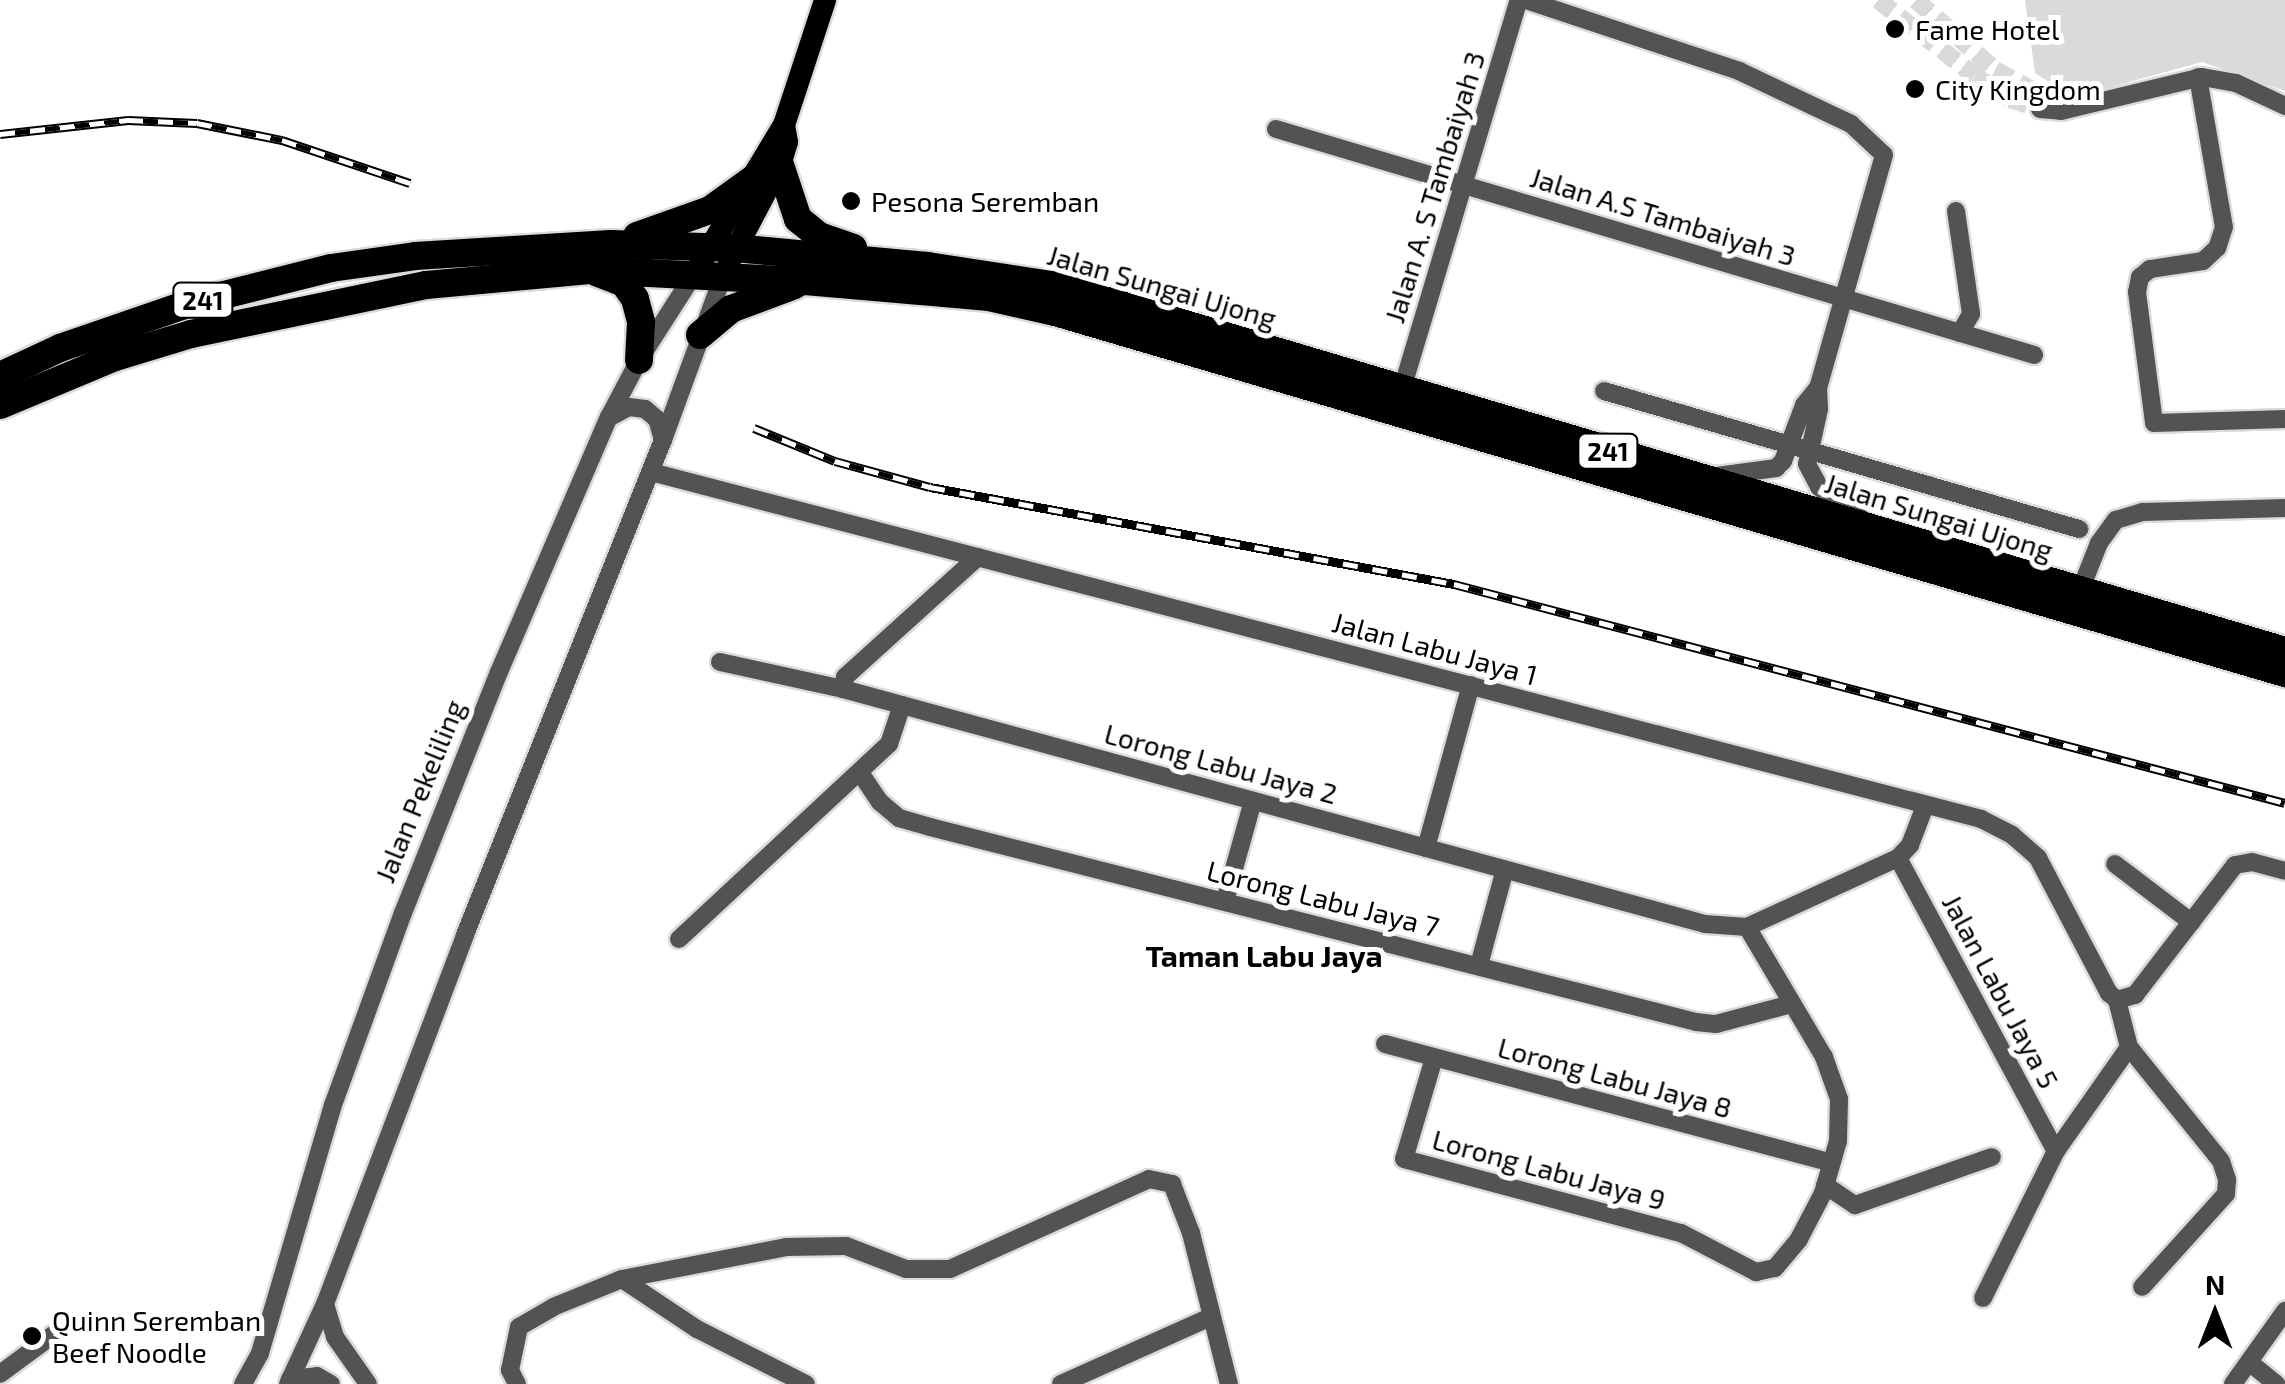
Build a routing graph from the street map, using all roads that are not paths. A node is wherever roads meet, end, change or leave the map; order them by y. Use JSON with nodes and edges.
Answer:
{"nodes":[{"id":1,"x":824,"y":0,"type":"edge"},
{"id":2,"x":1522,"y":0,"type":"edge"},
{"id":3,"x":2198,"y":77,"type":"junction"},
{"id":4,"x":2042,"y":103,"type":"tunnel mouth"},
{"id":5,"x":2285,"y":106,"type":"edge"},
{"id":6,"x":784,"y":125,"type":"junction"},
{"id":7,"x":1276,"y":128,"type":"dead end"},
{"id":8,"x":780,"y":165,"type":"junction"},
{"id":9,"x":753,"y":178,"type":"junction"},
{"id":10,"x":1464,"y":185,"type":"junction"},
{"id":11,"x":1956,"y":210,"type":"dead end"},
{"id":12,"x":612,"y":244,"type":"junction"},
{"id":13,"x":724,"y":247,"type":"junction"},
{"id":14,"x":927,"y":266,"type":"junction"},
{"id":15,"x":592,"y":270,"type":"junction"},
{"id":16,"x":694,"y":274,"type":"junction"},
{"id":17,"x":723,"y":276,"type":"junction"},
{"id":18,"x":806,"y":281,"type":"junction"},
{"id":19,"x":1844,"y":298,"type":"junction"},
{"id":20,"x":1960,"y":333,"type":"junction"},
{"id":21,"x":700,"y":334,"type":"junction"},
{"id":22,"x":2034,"y":355,"type":"dead end"},
{"id":23,"x":639,"y":360,"type":"junction"},
{"id":24,"x":0,"y":376,"type":"edge"},
{"id":25,"x":1818,"y":388,"type":"junction"},
{"id":26,"x":1402,"y":389,"type":"junction"},
{"id":27,"x":1604,"y":391,"type":"dead end"},
{"id":28,"x":0,"y":406,"type":"edge"},
{"id":29,"x":609,"y":417,"type":"junction"},
{"id":30,"x":2285,"y":419,"type":"edge"},
{"id":31,"x":663,"y":440,"type":"junction"},
{"id":32,"x":1789,"y":448,"type":"junction"},
{"id":33,"x":1808,"y":453,"type":"junction"},
{"id":34,"x":650,"y":472,"type":"junction"},
{"id":35,"x":1696,"y":478,"type":"junction"},
{"id":36,"x":2285,"y":508,"type":"edge"},
{"id":37,"x":2078,"y":529,"type":"dead end"},
{"id":38,"x":1878,"y":532,"type":"junction"},
{"id":39,"x":978,"y":556,"type":"junction"},
{"id":40,"x":2080,"y":592,"type":"junction"},
{"id":41,"x":2285,"y":651,"type":"edge"},
{"id":42,"x":720,"y":662,"type":"dead end"},
{"id":43,"x":2285,"y":673,"type":"edge"},
{"id":44,"x":1471,"y":686,"type":"junction"},
{"id":45,"x":843,"y":689,"type":"junction"},
{"id":46,"x":902,"y":705,"type":"junction"},
{"id":47,"x":861,"y":774,"type":"junction"},
{"id":48,"x":1253,"y":800,"type":"junction"},
{"id":49,"x":1926,"y":806,"type":"junction"},
{"id":50,"x":1426,"y":848,"type":"junction"},
{"id":51,"x":1898,"y":858,"type":"junction"},
{"id":52,"x":2115,"y":864,"type":"dead end"},
{"id":53,"x":1505,"y":869,"type":"junction"},
{"id":54,"x":2285,"y":871,"type":"edge"},
{"id":55,"x":1225,"y":902,"type":"junction"},
{"id":56,"x":2190,"y":922,"type":"junction"},
{"id":57,"x":1747,"y":927,"type":"junction"},
{"id":58,"x":679,"y":939,"type":"dead end"},
{"id":59,"x":1478,"y":965,"type":"junction"},
{"id":60,"x":2117,"y":1000,"type":"junction"},
{"id":61,"x":1791,"y":1004,"type":"junction"},
{"id":62,"x":1385,"y":1044,"type":"dead end"},
{"id":63,"x":2129,"y":1046,"type":"junction"},
{"id":64,"x":1434,"y":1058,"type":"junction"},
{"id":65,"x":2056,"y":1150,"type":"junction"},
{"id":66,"x":1992,"y":1157,"type":"dead end"},
{"id":67,"x":1831,"y":1164,"type":"junction"},
{"id":68,"x":1825,"y":1185,"type":"junction"},
{"id":69,"x":622,"y":1280,"type":"junction"},
{"id":70,"x":2142,"y":1287,"type":"dead end"},
{"id":71,"x":1983,"y":1298,"type":"dead end"},
{"id":72,"x":325,"y":1304,"type":"junction"},
{"id":73,"x":2285,"y":1311,"type":"edge"},
{"id":74,"x":1211,"y":1317,"type":"junction"},
{"id":75,"x":56,"y":1332,"type":"dead end"},
{"id":76,"x":2248,"y":1362,"type":"junction"},
{"id":77,"x":0,"y":1374,"type":"edge"},
{"id":78,"x":289,"y":1382,"type":"edge"},
{"id":79,"x":243,"y":1384,"type":"edge"},
{"id":80,"x":331,"y":1384,"type":"edge"},
{"id":81,"x":368,"y":1384,"type":"edge"},
{"id":82,"x":517,"y":1384,"type":"edge"},
{"id":83,"x":806,"y":1384,"type":"edge"},
{"id":84,"x":1061,"y":1384,"type":"edge"},
{"id":85,"x":1229,"y":1384,"type":"edge"},
{"id":86,"x":2233,"y":1384,"type":"edge"},
{"id":87,"x":2276,"y":1384,"type":"edge"}],
"edges":[{"from":1,"to":6,"type":"main road"},
{"from":2,"to":10,"type":"street","name":"Jalan A. S Tambaiyah 3"},
{"from":2,"to":19,"type":"street"},
{"from":3,"to":4,"type":"street"},
{"from":3,"to":5,"type":"street"},
{"from":3,"to":30,"type":"street"},
{"from":6,"to":8,"type":"main road"},
{"from":6,"to":9,"type":"main road"},
{"from":7,"to":10,"type":"street","name":"Jalan A.S Tambaiyah 3"},
{"from":8,"to":13,"type":"main road"},
{"from":8,"to":14,"type":"highway"},
{"from":9,"to":12,"type":"highway"},
{"from":9,"to":13,"type":"main road"},
{"from":10,"to":19,"type":"street","name":"Jalan A.S Tambaiyah 3"},
{"from":10,"to":26,"type":"street","name":"Jalan A. S Tambaiyah 3"},
{"from":11,"to":20,"type":"street"},
{"from":12,"to":13,"type":"highway","name":"Jalan Sungai Ujong","number":"241"},
{"from":12,"to":24,"type":"highway","name":"Jalan Sungai Ujong","number":"241"},
{"from":13,"to":14,"type":"highway","name":"Jalan Sungai Ujong","number":"241"},
{"from":13,"to":16,"type":"main road","name":"Jalan Pekeliling"},
{"from":13,"to":17,"type":"main road"},
{"from":14,"to":26,"type":"highway","name":"Jalan Sungai Ujong","number":"241"},
{"from":15,"to":16,"type":"highway","name":"Jalan Sungai Ujong","number":"241"},
{"from":15,"to":23,"type":"highway"},
{"from":15,"to":28,"type":"highway","name":"Jalan Sungai Ujong","number":"241"},
{"from":16,"to":17,"type":"highway","name":"Jalan Sungai Ujong","number":"241"},
{"from":16,"to":23,"type":"street","name":"Jalan Pekeliling"},
{"from":17,"to":18,"type":"highway","name":"Jalan Sungai Ujong","number":"241"},
{"from":17,"to":21,"type":"street"},
{"from":18,"to":21,"type":"highway"},
{"from":18,"to":43,"type":"highway","name":"Jalan Sungai Ujong","number":"241"},
{"from":19,"to":20,"type":"street","name":"Jalan A.S Tambaiyah 3"},
{"from":19,"to":25,"type":"street"},
{"from":20,"to":22,"type":"street","name":"Jalan A.S Tambaiyah 3"},
{"from":21,"to":31,"type":"street"},
{"from":23,"to":29,"type":"street","name":"Jalan Pekeliling"},
{"from":25,"to":32,"type":"street"},
{"from":25,"to":33,"type":"street"},
{"from":26,"to":35,"type":"highway","name":"Jalan Sungai Ujong","number":"241"},
{"from":27,"to":32,"type":"street"},
{"from":29,"to":31,"type":"street"},
{"from":29,"to":79,"type":"street","name":"Jalan Pekeliling"},
{"from":31,"to":34,"type":"street"},
{"from":32,"to":33,"type":"street"},
{"from":32,"to":35,"type":"street"},
{"from":33,"to":37,"type":"street"},
{"from":33,"to":38,"type":"street"},
{"from":34,"to":39,"type":"street","name":"Jalan Labu Jaya 1"},
{"from":34,"to":72,"type":"street"},
{"from":35,"to":38,"type":"highway","name":"Jalan Sungai Ujong","number":"241"},
{"from":36,"to":40,"type":"street"},
{"from":38,"to":40,"type":"highway","name":"Jalan Sungai Ujong","number":"241"},
{"from":39,"to":44,"type":"street","name":"Jalan Labu Jaya 1"},
{"from":39,"to":45,"type":"street"},
{"from":40,"to":41,"type":"highway","name":"Jalan Sungai Ujong","number":"241"},
{"from":42,"to":45,"type":"street","name":"Lorong Labu Jaya 2"},
{"from":44,"to":49,"type":"street","name":"Jalan Labu Jaya 1"},
{"from":44,"to":50,"type":"street"},
{"from":45,"to":46,"type":"street","name":"Lorong Labu Jaya 2"},
{"from":46,"to":47,"type":"street"},
{"from":46,"to":48,"type":"street","name":"Lorong Labu Jaya 2"},
{"from":47,"to":55,"type":"street","name":"Lorong Labu Jaya 7"},
{"from":47,"to":58,"type":"street"},
{"from":48,"to":50,"type":"street","name":"Lorong Labu Jaya 2"},
{"from":48,"to":55,"type":"street"},
{"from":49,"to":51,"type":"street"},
{"from":49,"to":60,"type":"street","name":"Jalan Labu Jaya 1"},
{"from":50,"to":53,"type":"street","name":"Lorong Labu Jaya 2"},
{"from":51,"to":57,"type":"street"},
{"from":51,"to":65,"type":"street","name":"Jalan Labu Jaya 5"},
{"from":52,"to":56,"type":"street"},
{"from":53,"to":57,"type":"street","name":"Lorong Labu Jaya 2"},
{"from":53,"to":59,"type":"street"},
{"from":54,"to":56,"type":"street"},
{"from":55,"to":59,"type":"street","name":"Lorong Labu Jaya 7"},
{"from":56,"to":60,"type":"street"},
{"from":57,"to":61,"type":"street"},
{"from":59,"to":61,"type":"street","name":"Lorong Labu Jaya 7"},
{"from":60,"to":63,"type":"street","name":"Jalan Labu Jaya 1"},
{"from":61,"to":67,"type":"street"},
{"from":62,"to":64,"type":"street","name":"Lorong Labu Jaya 8"},
{"from":63,"to":65,"type":"street"},
{"from":63,"to":70,"type":"street"},
{"from":64,"to":67,"type":"street","name":"Lorong Labu Jaya 8"},
{"from":64,"to":68,"type":"street","name":"Lorong Labu Jaya 9"},
{"from":65,"to":71,"type":"street"},
{"from":66,"to":68,"type":"street"},
{"from":67,"to":68,"type":"street"},
{"from":69,"to":74,"type":"street"},
{"from":69,"to":82,"type":"street"},
{"from":69,"to":83,"type":"street"},
{"from":72,"to":78,"type":"street"},
{"from":72,"to":81,"type":"street"},
{"from":73,"to":76,"type":"street"},
{"from":74,"to":84,"type":"street"},
{"from":74,"to":85,"type":"street"},
{"from":75,"to":77,"type":"street"},
{"from":76,"to":86,"type":"street"},
{"from":76,"to":87,"type":"street"},
{"from":78,"to":80,"type":"street"}]}
